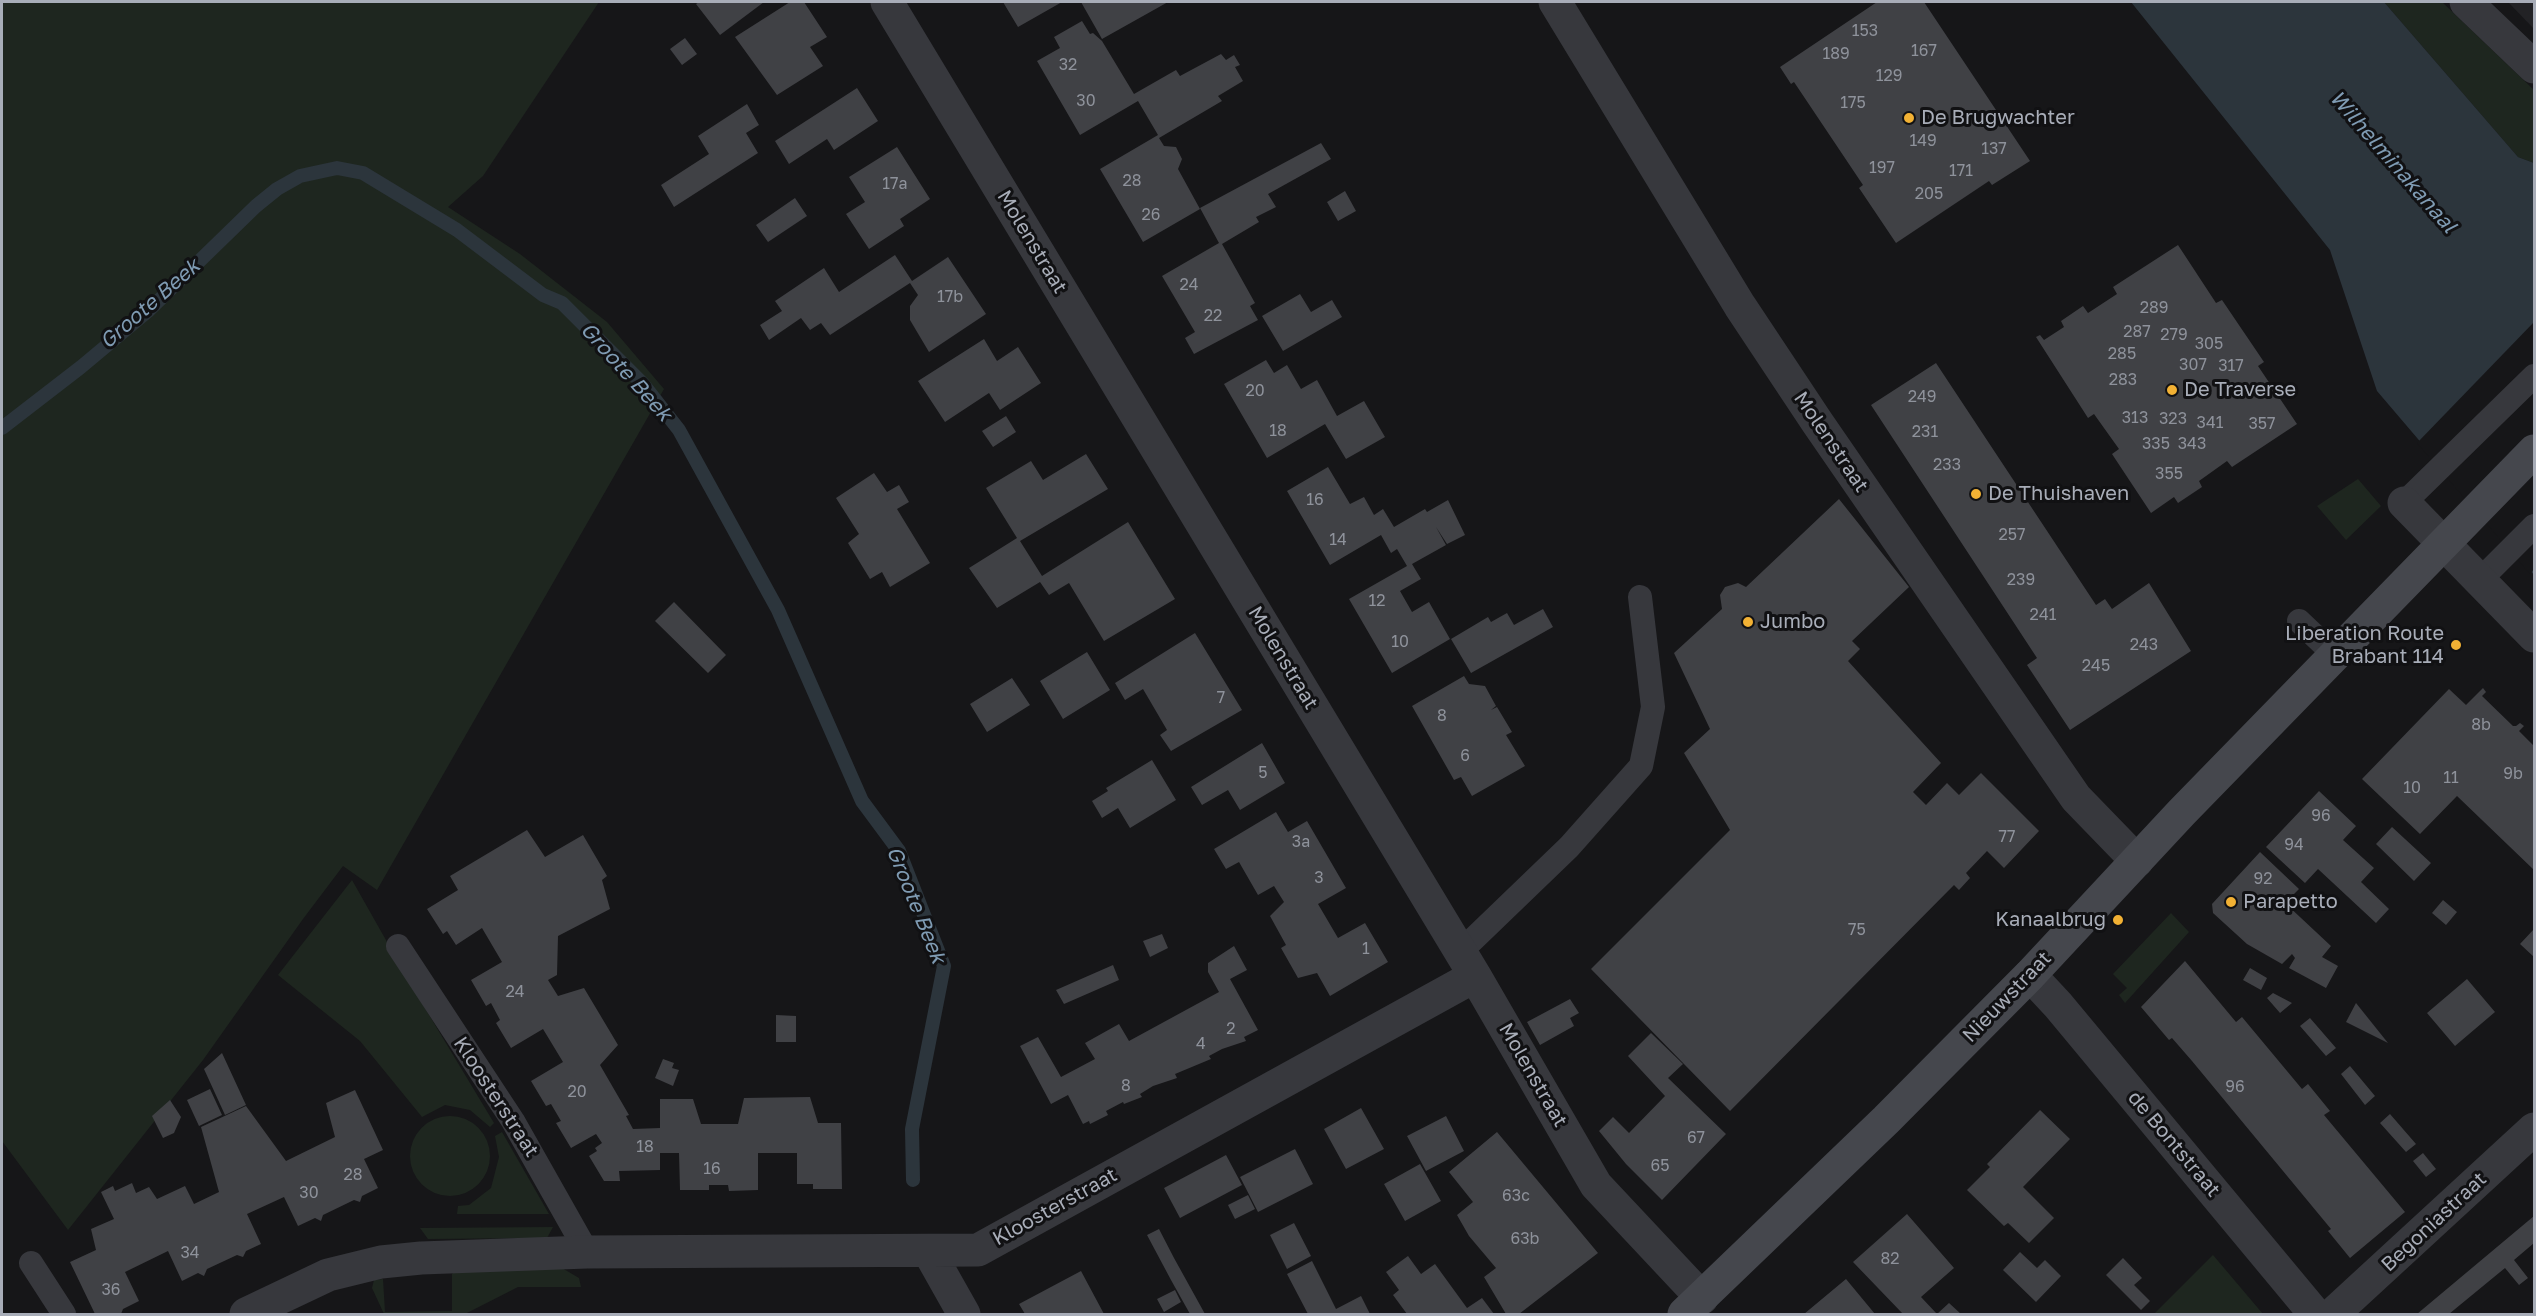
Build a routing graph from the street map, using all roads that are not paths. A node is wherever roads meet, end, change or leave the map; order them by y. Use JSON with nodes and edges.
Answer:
{"nodes":[{"id":1,"x":887,"y":2,"type":"edge"},
{"id":2,"x":1555,"y":2,"type":"edge"},
{"id":3,"x":2466,"y":2,"type":"edge"},
{"id":4,"x":2535,"y":67,"type":"edge"},
{"id":5,"x":2535,"y":376,"type":"edge"},
{"id":6,"x":2535,"y":451,"type":"edge"},
{"id":7,"x":2404,"y":503,"type":"joint"},
{"id":8,"x":2535,"y":526,"type":"edge"},
{"id":9,"x":2443,"y":545,"type":"junction"},
{"id":10,"x":2479,"y":581,"type":"junction"},
{"id":11,"x":1640,"y":597,"type":"dead end"},
{"id":12,"x":2299,"y":621,"type":"dead end"},
{"id":13,"x":2535,"y":636,"type":"edge"},
{"id":14,"x":2336,"y":656,"type":"junction"},
{"id":15,"x":2136,"y":861,"type":"junction"},
{"id":16,"x":398,"y":946,"type":"dead end"},
{"id":17,"x":1468,"y":964,"type":"junction"},
{"id":18,"x":2030,"y":975,"type":"junction"},
{"id":19,"x":2535,"y":1129,"type":"edge"},
{"id":20,"x":586,"y":1252,"type":"junction"},
{"id":21,"x":929,"y":1252,"type":"junction"},
{"id":22,"x":31,"y":1263,"type":"dead end"},
{"id":23,"x":1693,"y":1306,"type":"edge"},
{"id":24,"x":64,"y":1314,"type":"edge"},
{"id":25,"x":246,"y":1314,"type":"edge"},
{"id":26,"x":964,"y":1314,"type":"edge"},
{"id":27,"x":2315,"y":1314,"type":"edge"},
{"id":28,"x":2333,"y":1314,"type":"edge"}],
"edges":[{"from":1,"to":17,"type":"street","name":"Molenstraat"},
{"from":2,"to":15,"type":"street","name":"Molenstraat"},
{"from":3,"to":4,"type":"street"},
{"from":5,"to":7,"type":"lane"},
{"from":6,"to":9,"type":"street","name":"Nieuwstraat"},
{"from":7,"to":9,"type":"street"},
{"from":8,"to":10,"type":"lane"},
{"from":9,"to":10,"type":"street"},
{"from":9,"to":14,"type":"street","name":"Nieuwstraat"},
{"from":10,"to":13,"type":"street"},
{"from":11,"to":17,"type":"lane"},
{"from":12,"to":14,"type":"lane"},
{"from":14,"to":15,"type":"street","name":"Nieuwstraat"},
{"from":15,"to":18,"type":"street","name":"Nieuwstraat"},
{"from":16,"to":20,"type":"lane","name":"Kloosterstraat"},
{"from":17,"to":21,"type":"street","name":"Kloosterstraat"},
{"from":17,"to":23,"type":"street","name":"Molenstraat"},
{"from":18,"to":23,"type":"street","name":"Nieuwstraat"},
{"from":18,"to":27,"type":"street","name":"de Bontstraat"},
{"from":19,"to":28,"type":"street","name":"Begoniastraat"},
{"from":20,"to":21,"type":"street","name":"Kloosterstraat"},
{"from":20,"to":25,"type":"street","name":"Kloosterstraat"},
{"from":21,"to":26,"type":"street"},
{"from":22,"to":24,"type":"lane"}]}
